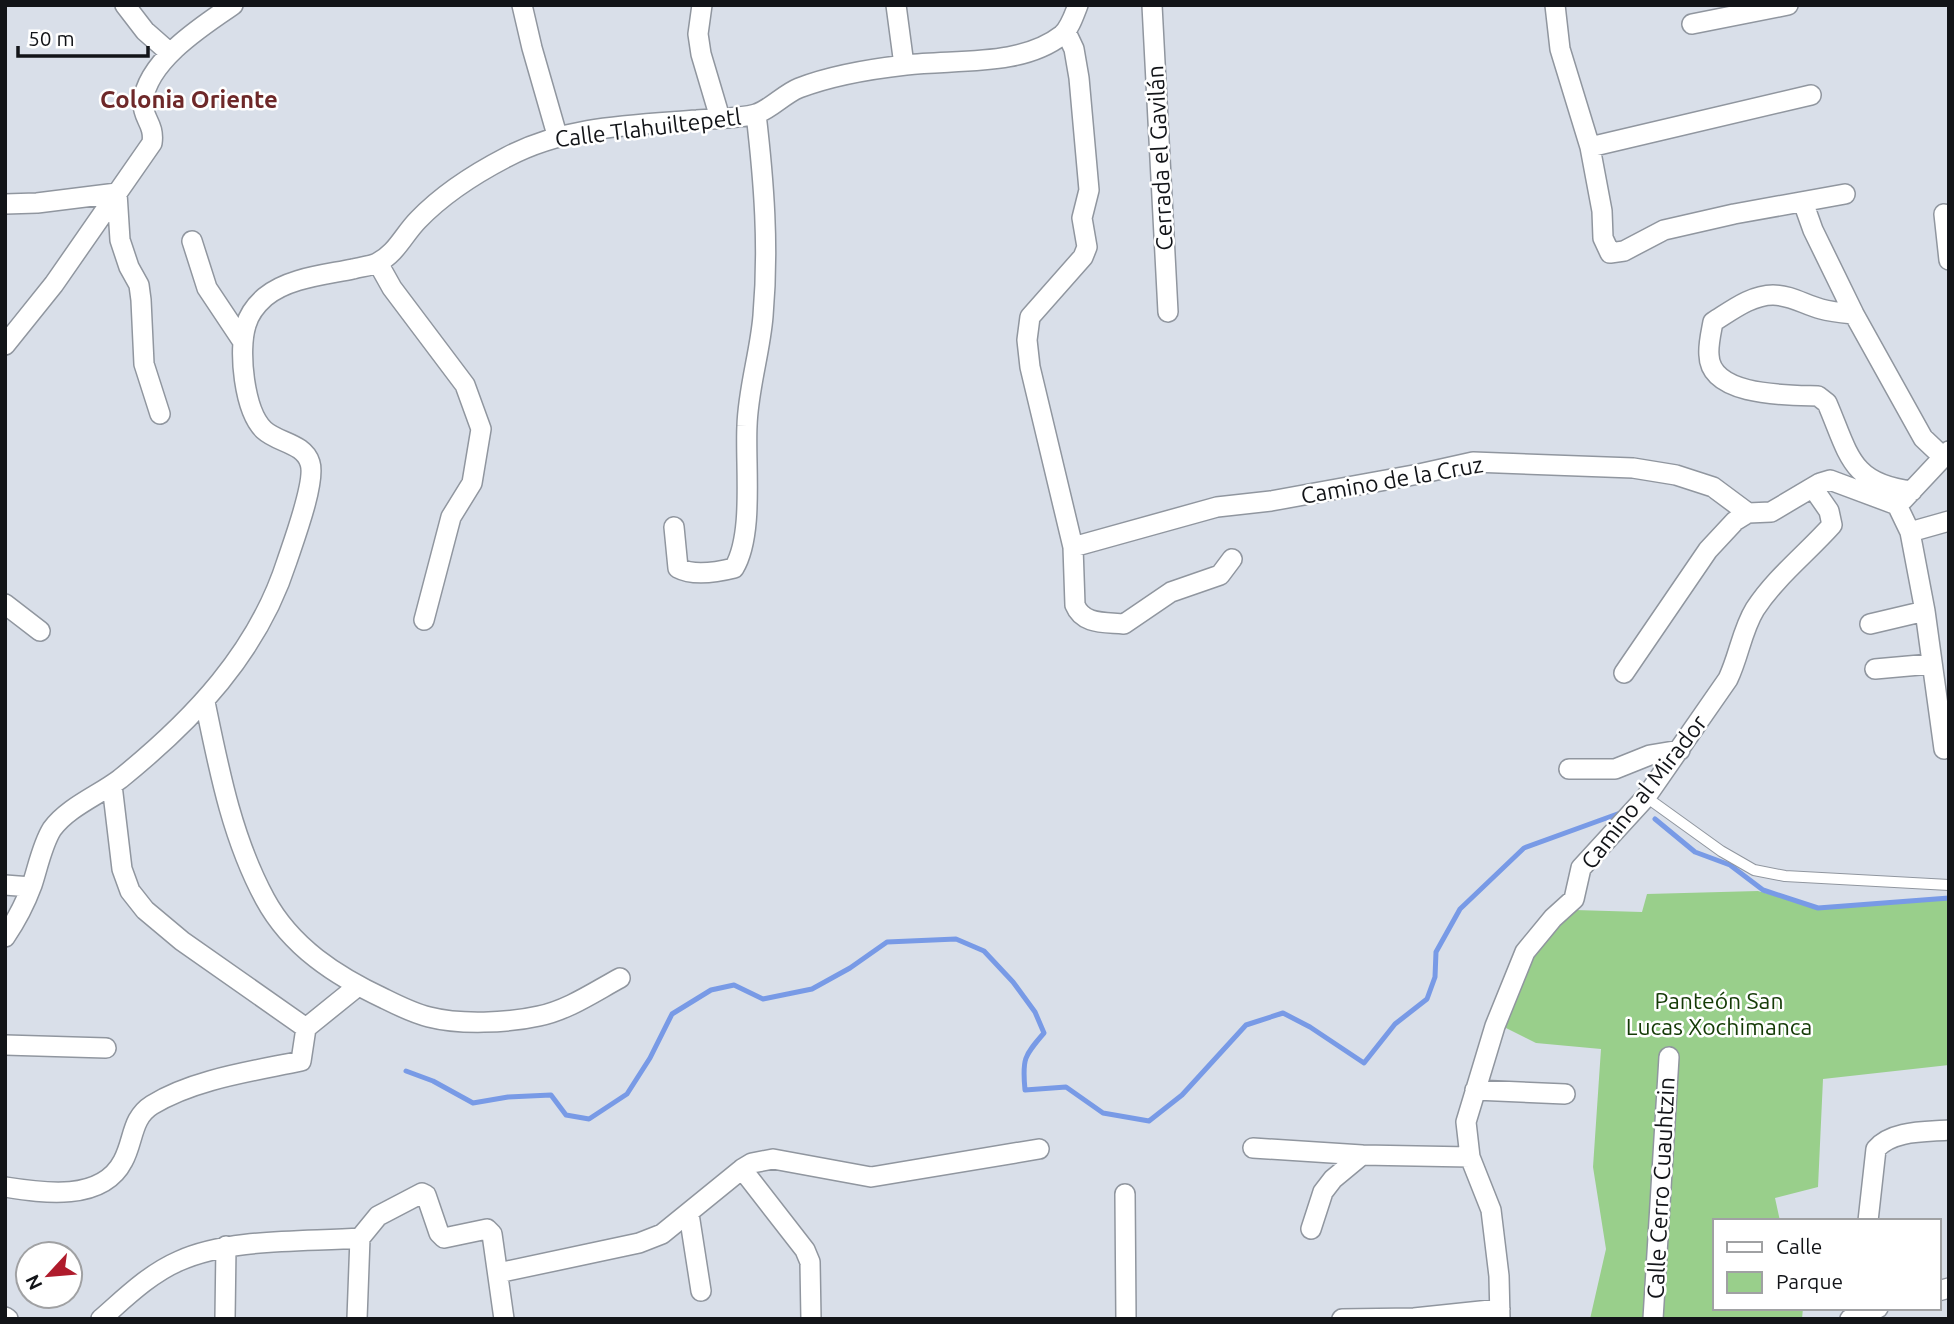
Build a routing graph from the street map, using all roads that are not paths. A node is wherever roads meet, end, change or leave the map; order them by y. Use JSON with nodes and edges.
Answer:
{"nodes":[{"id":1,"x":125,"y":5,"type":"edge"},
{"id":2,"x":233,"y":5,"type":"edge"},
{"id":3,"x":522,"y":5,"type":"edge"},
{"id":4,"x":702,"y":5,"type":"edge"},
{"id":5,"x":896,"y":5,"type":"edge"},
{"id":6,"x":1078,"y":5,"type":"edge"},
{"id":7,"x":1152,"y":5,"type":"edge"},
{"id":8,"x":1555,"y":5,"type":"edge"},
{"id":9,"x":1788,"y":5,"type":"edge"},
{"id":10,"x":1747,"y":10,"type":"edge"},
{"id":11,"x":1692,"y":24,"type":"dead end"},
{"id":12,"x":1066,"y":32,"type":"junction"},
{"id":13,"x":170,"y":52,"type":"junction"},
{"id":14,"x":904,"y":65,"type":"junction"},
{"id":15,"x":1811,"y":95,"type":"dead end"},
{"id":16,"x":756,"y":114,"type":"junction"},
{"id":17,"x":719,"y":118,"type":"junction"},
{"id":18,"x":557,"y":135,"type":"junction"},
{"id":19,"x":1590,"y":147,"type":"junction"},
{"id":20,"x":117,"y":193,"type":"junction"},
{"id":21,"x":1845,"y":194,"type":"dead end"},
{"id":22,"x":1803,"y":202,"type":"junction"},
{"id":23,"x":5,"y":204,"type":"edge"},
{"id":24,"x":1944,"y":214,"type":"dead end"},
{"id":25,"x":192,"y":241,"type":"dead end"},
{"id":26,"x":1949,"y":260,"type":"edge"},
{"id":27,"x":378,"y":263,"type":"junction"},
{"id":28,"x":1168,"y":312,"type":"dead end"},
{"id":29,"x":1854,"y":314,"type":"junction"},
{"id":30,"x":243,"y":342,"type":"junction"},
{"id":31,"x":5,"y":345,"type":"edge"},
{"id":32,"x":160,"y":414,"type":"dead end"},
{"id":33,"x":1946,"y":454,"type":"edge"},
{"id":34,"x":1813,"y":488,"type":"junction"},
{"id":35,"x":1912,"y":491,"type":"junction"},
{"id":36,"x":1897,"y":505,"type":"junction"},
{"id":37,"x":1748,"y":513,"type":"junction"},
{"id":38,"x":1949,"y":521,"type":"edge"},
{"id":39,"x":674,"y":527,"type":"dead end"},
{"id":40,"x":1910,"y":532,"type":"junction"},
{"id":41,"x":1073,"y":547,"type":"junction"},
{"id":42,"x":1232,"y":559,"type":"dead end"},
{"id":43,"x":5,"y":604,"type":"edge"},
{"id":44,"x":1925,"y":611,"type":"junction"},
{"id":45,"x":424,"y":620,"type":"dead end"},
{"id":46,"x":1870,"y":624,"type":"dead end"},
{"id":47,"x":40,"y":631,"type":"dead end"},
{"id":48,"x":1931,"y":664,"type":"junction"},
{"id":49,"x":1875,"y":669,"type":"dead end"},
{"id":50,"x":1624,"y":673,"type":"dead end"},
{"id":51,"x":1949,"y":678,"type":"edge"},
{"id":52,"x":205,"y":702,"type":"junction"},
{"id":53,"x":1944,"y":749,"type":"dead end"},
{"id":54,"x":1680,"y":750,"type":"junction"},
{"id":55,"x":1569,"y":769,"type":"dead end"},
{"id":56,"x":112,"y":785,"type":"junction"},
{"id":57,"x":1646,"y":797,"type":"junction"},
{"id":58,"x":5,"y":885,"type":"edge"},
{"id":59,"x":1949,"y":885,"type":"edge"},
{"id":60,"x":31,"y":887,"type":"junction"},
{"id":61,"x":5,"y":937,"type":"edge"},
{"id":62,"x":620,"y":978,"type":"dead end"},
{"id":63,"x":358,"y":986,"type":"junction"},
{"id":64,"x":306,"y":1028,"type":"junction"},
{"id":65,"x":5,"y":1045,"type":"edge"},
{"id":66,"x":106,"y":1048,"type":"dead end"},
{"id":67,"x":1669,"y":1058,"type":"dead end"},
{"id":68,"x":1475,"y":1090,"type":"junction"},
{"id":69,"x":1565,"y":1094,"type":"dead end"},
{"id":70,"x":1949,"y":1130,"type":"edge"},
{"id":71,"x":1253,"y":1147,"type":"dead end"},
{"id":72,"x":1039,"y":1149,"type":"dead end"},
{"id":73,"x":1362,"y":1154,"type":"junction"},
{"id":74,"x":1469,"y":1157,"type":"junction"},
{"id":75,"x":742,"y":1170,"type":"junction"},
{"id":76,"x":5,"y":1187,"type":"edge"},
{"id":77,"x":1125,"y":1194,"type":"dead end"},
{"id":78,"x":689,"y":1214,"type":"junction"},
{"id":79,"x":1868,"y":1219,"type":"edge"},
{"id":80,"x":1311,"y":1229,"type":"dead end"},
{"id":81,"x":360,"y":1238,"type":"junction"},
{"id":82,"x":226,"y":1246,"type":"junction"},
{"id":83,"x":498,"y":1273,"type":"junction"},
{"id":84,"x":701,"y":1291,"type":"dead end"},
{"id":85,"x":1500,"y":1314,"type":"edge"},
{"id":86,"x":100,"y":1319,"type":"edge"},
{"id":87,"x":225,"y":1319,"type":"edge"},
{"id":88,"x":357,"y":1319,"type":"edge"},
{"id":89,"x":504,"y":1319,"type":"edge"},
{"id":90,"x":811,"y":1319,"type":"edge"},
{"id":91,"x":1126,"y":1319,"type":"edge"},
{"id":92,"x":1342,"y":1319,"type":"edge"},
{"id":93,"x":1653,"y":1319,"type":"edge"}],
"edges":[{"from":1,"to":13,"type":"street"},
{"from":2,"to":13,"type":"street"},
{"from":3,"to":18,"type":"street"},
{"from":4,"to":17,"type":"street"},
{"from":5,"to":14,"type":"street"},
{"from":6,"to":12,"type":"street"},
{"from":7,"to":28,"type":"street","name":"Cerrada el Gavilán"},
{"from":8,"to":19,"type":"street"},
{"from":9,"to":10,"type":"street"},
{"from":10,"to":11,"type":"street"},
{"from":12,"to":14,"type":"street","name":"Calle Tlahuiltepetl"},
{"from":12,"to":41,"type":"street"},
{"from":13,"to":20,"type":"street"},
{"from":14,"to":16,"type":"street","name":"Calle Tlahuiltepetl"},
{"from":15,"to":19,"type":"street"},
{"from":16,"to":17,"type":"street","name":"Calle Tlahuiltepetl"},
{"from":16,"to":39,"type":"street"},
{"from":17,"to":18,"type":"street","name":"Calle Tlahuiltepetl"},
{"from":18,"to":27,"type":"street","name":"Calle Tlahuiltepetl"},
{"from":19,"to":22,"type":"street"},
{"from":20,"to":23,"type":"street"},
{"from":20,"to":31,"type":"street"},
{"from":20,"to":32,"type":"street"},
{"from":21,"to":22,"type":"street"},
{"from":22,"to":29,"type":"street"},
{"from":24,"to":26,"type":"street"},
{"from":25,"to":30,"type":"street"},
{"from":27,"to":30,"type":"street"},
{"from":27,"to":45,"type":"street"},
{"from":29,"to":33,"type":"street"},
{"from":29,"to":35,"type":"street"},
{"from":30,"to":52,"type":"street"},
{"from":33,"to":35,"type":"street"},
{"from":34,"to":36,"type":"street"},
{"from":34,"to":37,"type":"street"},
{"from":34,"to":54,"type":"street","name":"Camino al Mirador"},
{"from":35,"to":36,"type":"street"},
{"from":36,"to":40,"type":"street"},
{"from":37,"to":41,"type":"street","name":"Camino de la Cruz"},
{"from":37,"to":50,"type":"street"},
{"from":38,"to":40,"type":"street"},
{"from":40,"to":44,"type":"street"},
{"from":41,"to":42,"type":"street"},
{"from":43,"to":47,"type":"street"},
{"from":44,"to":46,"type":"street"},
{"from":44,"to":48,"type":"street"},
{"from":48,"to":49,"type":"street"},
{"from":48,"to":51,"type":"street"},
{"from":48,"to":53,"type":"street"},
{"from":52,"to":56,"type":"street"},
{"from":52,"to":63,"type":"street"},
{"from":54,"to":55,"type":"street"},
{"from":54,"to":57,"type":"street","name":"Camino al Mirador"},
{"from":56,"to":60,"type":"street"},
{"from":56,"to":64,"type":"street"},
{"from":57,"to":59,"type":"lane"},
{"from":57,"to":68,"type":"street","name":"Camino al Mirador"},
{"from":58,"to":60,"type":"street"},
{"from":60,"to":61,"type":"street"},
{"from":62,"to":63,"type":"street"},
{"from":63,"to":64,"type":"street"},
{"from":64,"to":76,"type":"street"},
{"from":65,"to":66,"type":"street"},
{"from":67,"to":93,"type":"street","name":"Calle Cerro Cuauhtzin"},
{"from":68,"to":69,"type":"street"},
{"from":68,"to":74,"type":"street","name":"Camino al Mirador"},
{"from":70,"to":79,"type":"street"},
{"from":71,"to":73,"type":"street"},
{"from":72,"to":75,"type":"street"},
{"from":73,"to":74,"type":"street"},
{"from":73,"to":80,"type":"street"},
{"from":74,"to":85,"type":"street","name":"Camino al Mirador"},
{"from":75,"to":78,"type":"street"},
{"from":75,"to":90,"type":"street"},
{"from":77,"to":91,"type":"street"},
{"from":78,"to":83,"type":"street"},
{"from":78,"to":84,"type":"street"},
{"from":81,"to":82,"type":"street"},
{"from":81,"to":83,"type":"street"},
{"from":81,"to":88,"type":"street"},
{"from":82,"to":86,"type":"street"},
{"from":82,"to":87,"type":"street"},
{"from":83,"to":89,"type":"street"},
{"from":85,"to":92,"type":"street"}]}
